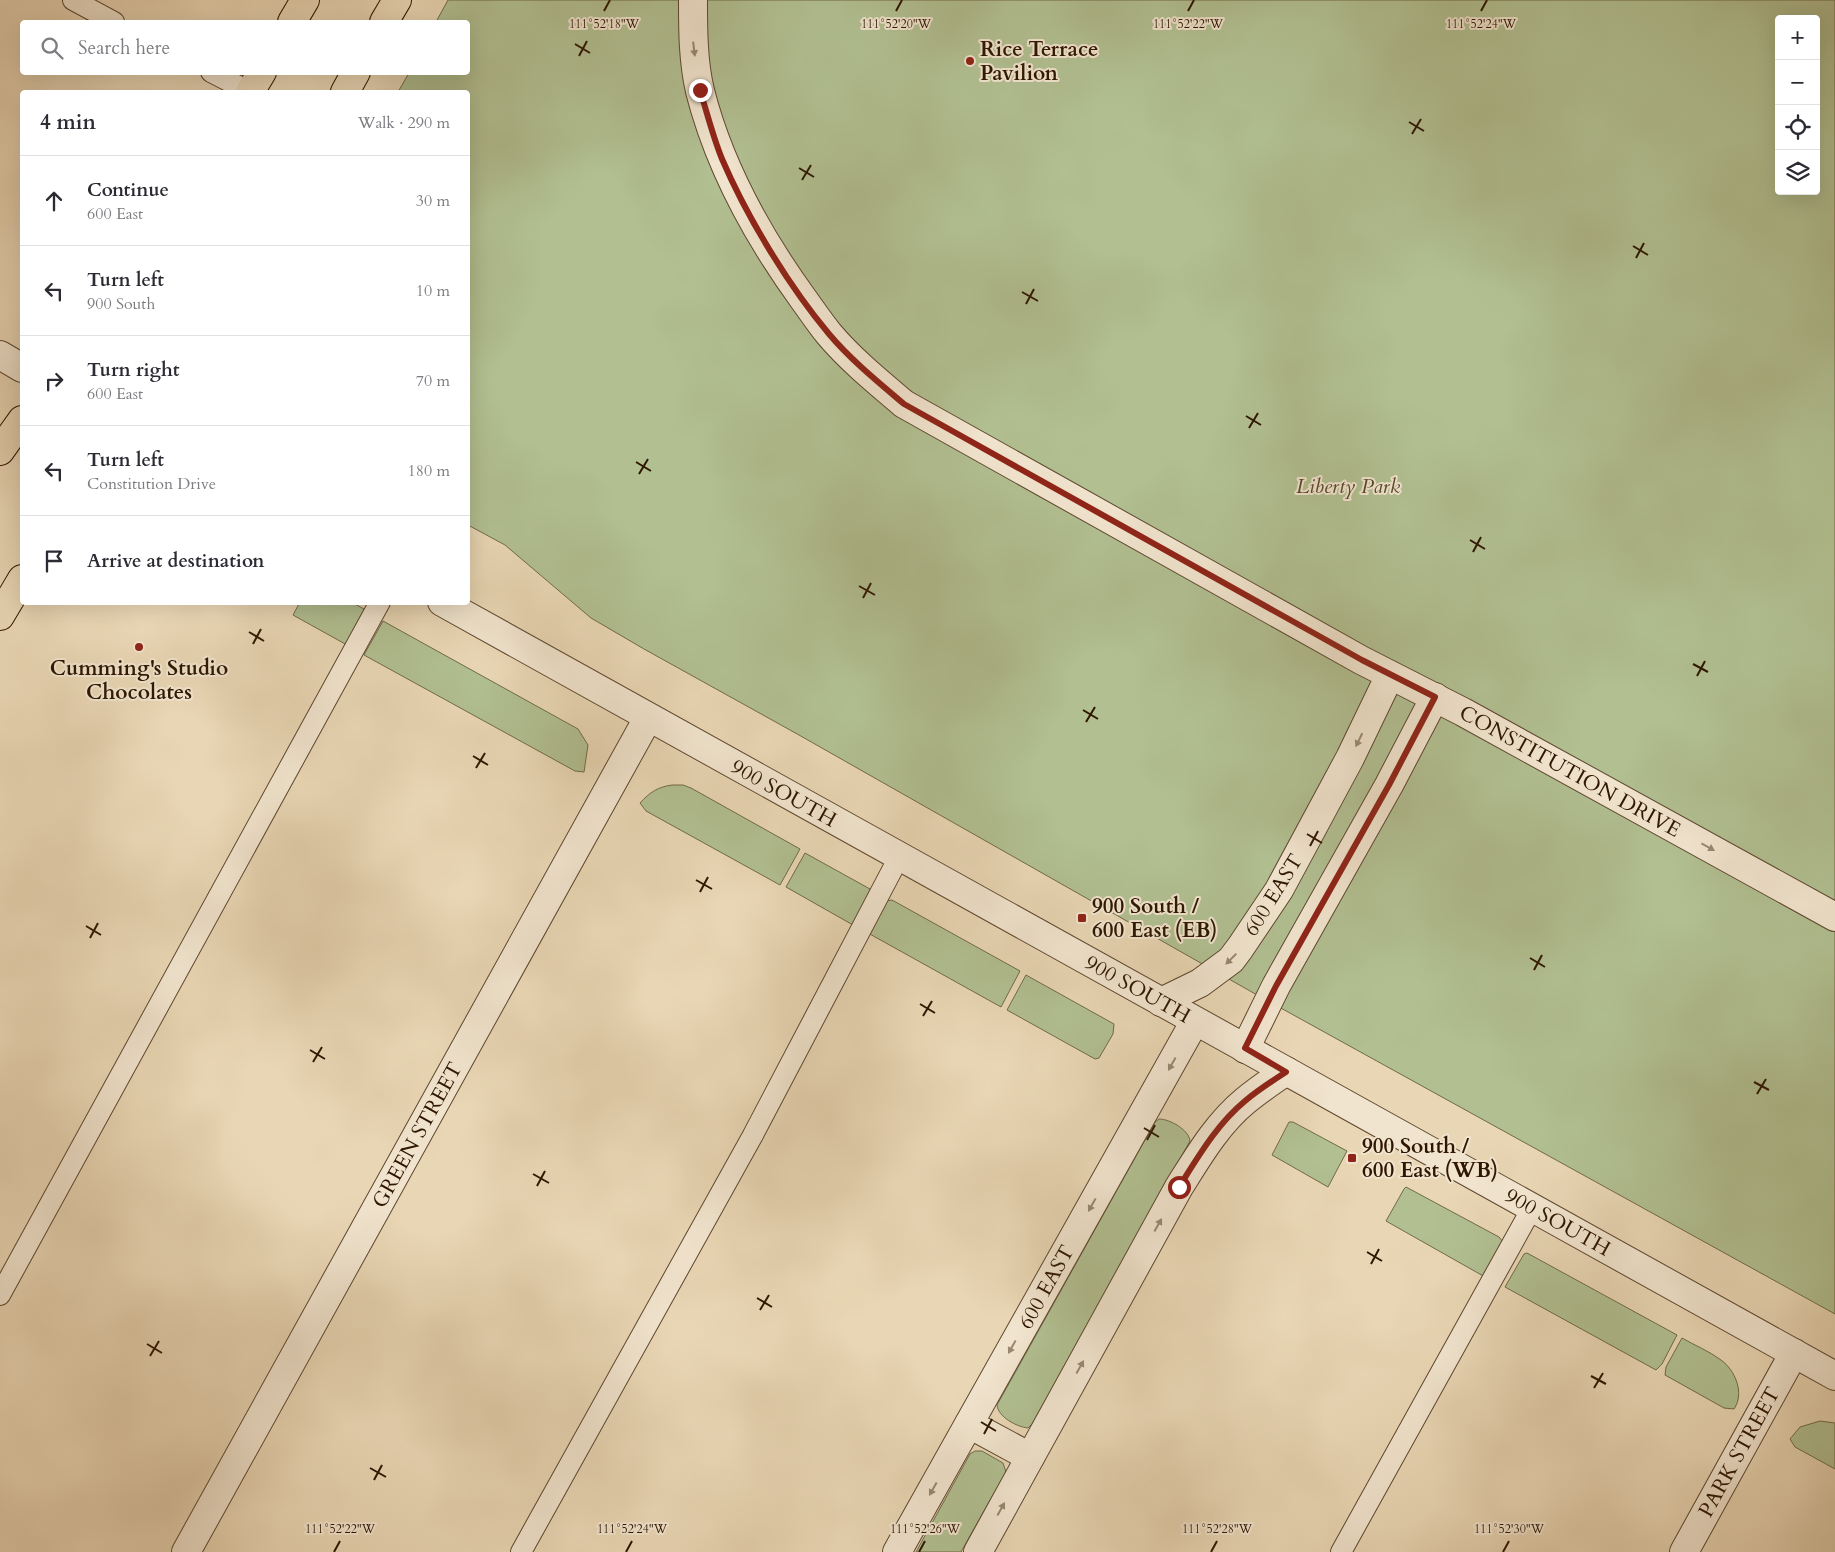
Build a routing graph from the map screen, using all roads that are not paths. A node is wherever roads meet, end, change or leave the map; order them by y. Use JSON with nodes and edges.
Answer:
{"nodes":[{"id":1,"x":73,"y":0,"type":"edge"},
{"id":2,"x":305,"y":0,"type":"edge"},
{"id":3,"x":397,"y":0,"type":"edge"},
{"id":4,"x":693,"y":0,"type":"edge"},
{"id":5,"x":110,"y":20,"type":"edge"},
{"id":6,"x":293,"y":20,"type":"edge"},
{"id":7,"x":385,"y":20,"type":"edge"},
{"id":8,"x":217,"y":75,"type":"edge"},
{"id":9,"x":260,"y":75,"type":"edge"},
{"id":10,"x":354,"y":75,"type":"edge"},
{"id":11,"x":246,"y":90,"type":"edge"},
{"id":12,"x":251,"y":90,"type":"edge"},
{"id":13,"x":346,"y":90,"type":"edge"},
{"id":14,"x":0,"y":355,"type":"edge"},
{"id":15,"x":20,"y":367,"type":"edge"},
{"id":16,"x":20,"y":423,"type":"edge"},
{"id":17,"x":0,"y":451,"type":"edge"},
{"id":18,"x":20,"y":582,"type":"edge"},
{"id":19,"x":378,"y":605,"type":"edge"},
{"id":20,"x":447,"y":605,"type":"edge"},
{"id":21,"x":0,"y":616,"type":"edge"},
{"id":22,"x":1390,"y":675,"type":"junction"},
{"id":23,"x":1435,"y":697,"type":"junction"},
{"id":24,"x":648,"y":718,"type":"junction"},
{"id":25,"x":899,"y":857,"type":"junction"},
{"id":26,"x":1835,"y":916,"type":"edge"},
{"id":27,"x":1161,"y":1002,"type":"junction"},
{"id":28,"x":1196,"y":1021,"type":"junction"},
{"id":29,"x":1245,"y":1048,"type":"junction"},
{"id":30,"x":1286,"y":1072,"type":"junction"},
{"id":31,"x":1532,"y":1208,"type":"junction"},
{"id":32,"x":0,"y":1295,"type":"edge"},
{"id":33,"x":1794,"y":1353,"type":"junction"},
{"id":34,"x":1835,"y":1376,"type":"edge"},
{"id":35,"x":969,"y":1424,"type":"junction"},
{"id":36,"x":1030,"y":1457,"type":"junction"},
{"id":37,"x":186,"y":1552,"type":"edge"},
{"id":38,"x":521,"y":1552,"type":"edge"},
{"id":39,"x":897,"y":1552,"type":"edge"},
{"id":40,"x":978,"y":1552,"type":"edge"},
{"id":41,"x":1341,"y":1552,"type":"edge"},
{"id":42,"x":1684,"y":1552,"type":"edge"}],
"edges":[{"from":1,"to":5,"type":"lane"},
{"from":2,"to":6,"type":"main road"},
{"from":3,"to":7,"type":"main road"},
{"from":4,"to":22,"type":"street","name":"CONSTITUTION DRIVE","one_way":true},
{"from":8,"to":11,"type":"lane"},
{"from":9,"to":12,"type":"main road"},
{"from":10,"to":13,"type":"main road"},
{"from":14,"to":15,"type":"street"},
{"from":16,"to":17,"type":"main road"},
{"from":18,"to":21,"type":"main road"},
{"from":19,"to":32,"type":"lane"},
{"from":20,"to":24,"type":"street","name":"900 SOUTH"},
{"from":22,"to":23,"type":"street","name":"CONSTITUTION DRIVE"},
{"from":22,"to":27,"type":"street","name":"600 EAST","one_way":true},
{"from":23,"to":26,"type":"street","name":"CONSTITUTION DRIVE","one_way":true},
{"from":23,"to":29,"type":"street"},
{"from":24,"to":25,"type":"street","name":"900 SOUTH"},
{"from":24,"to":37,"type":"street","name":"GREEN STREET"},
{"from":25,"to":27,"type":"street","name":"900 SOUTH"},
{"from":25,"to":38,"type":"lane"},
{"from":27,"to":28,"type":"street","name":"900 SOUTH"},
{"from":28,"to":29,"type":"street","name":"900 SOUTH"},
{"from":28,"to":35,"type":"street","name":"600 EAST","one_way":true},
{"from":29,"to":30,"type":"street","name":"900 SOUTH"},
{"from":30,"to":31,"type":"street","name":"900 SOUTH"},
{"from":36,"to":30,"type":"street","one_way":true},
{"from":31,"to":33,"type":"street","name":"900 SOUTH"},
{"from":31,"to":41,"type":"lane"},
{"from":33,"to":34,"type":"street","name":"900 SOUTH"},
{"from":33,"to":42,"type":"street","name":"PARK STREET"},
{"from":35,"to":36,"type":"street"},
{"from":35,"to":39,"type":"street","name":"600 EAST","one_way":true},
{"from":40,"to":36,"type":"street","one_way":true}]}
